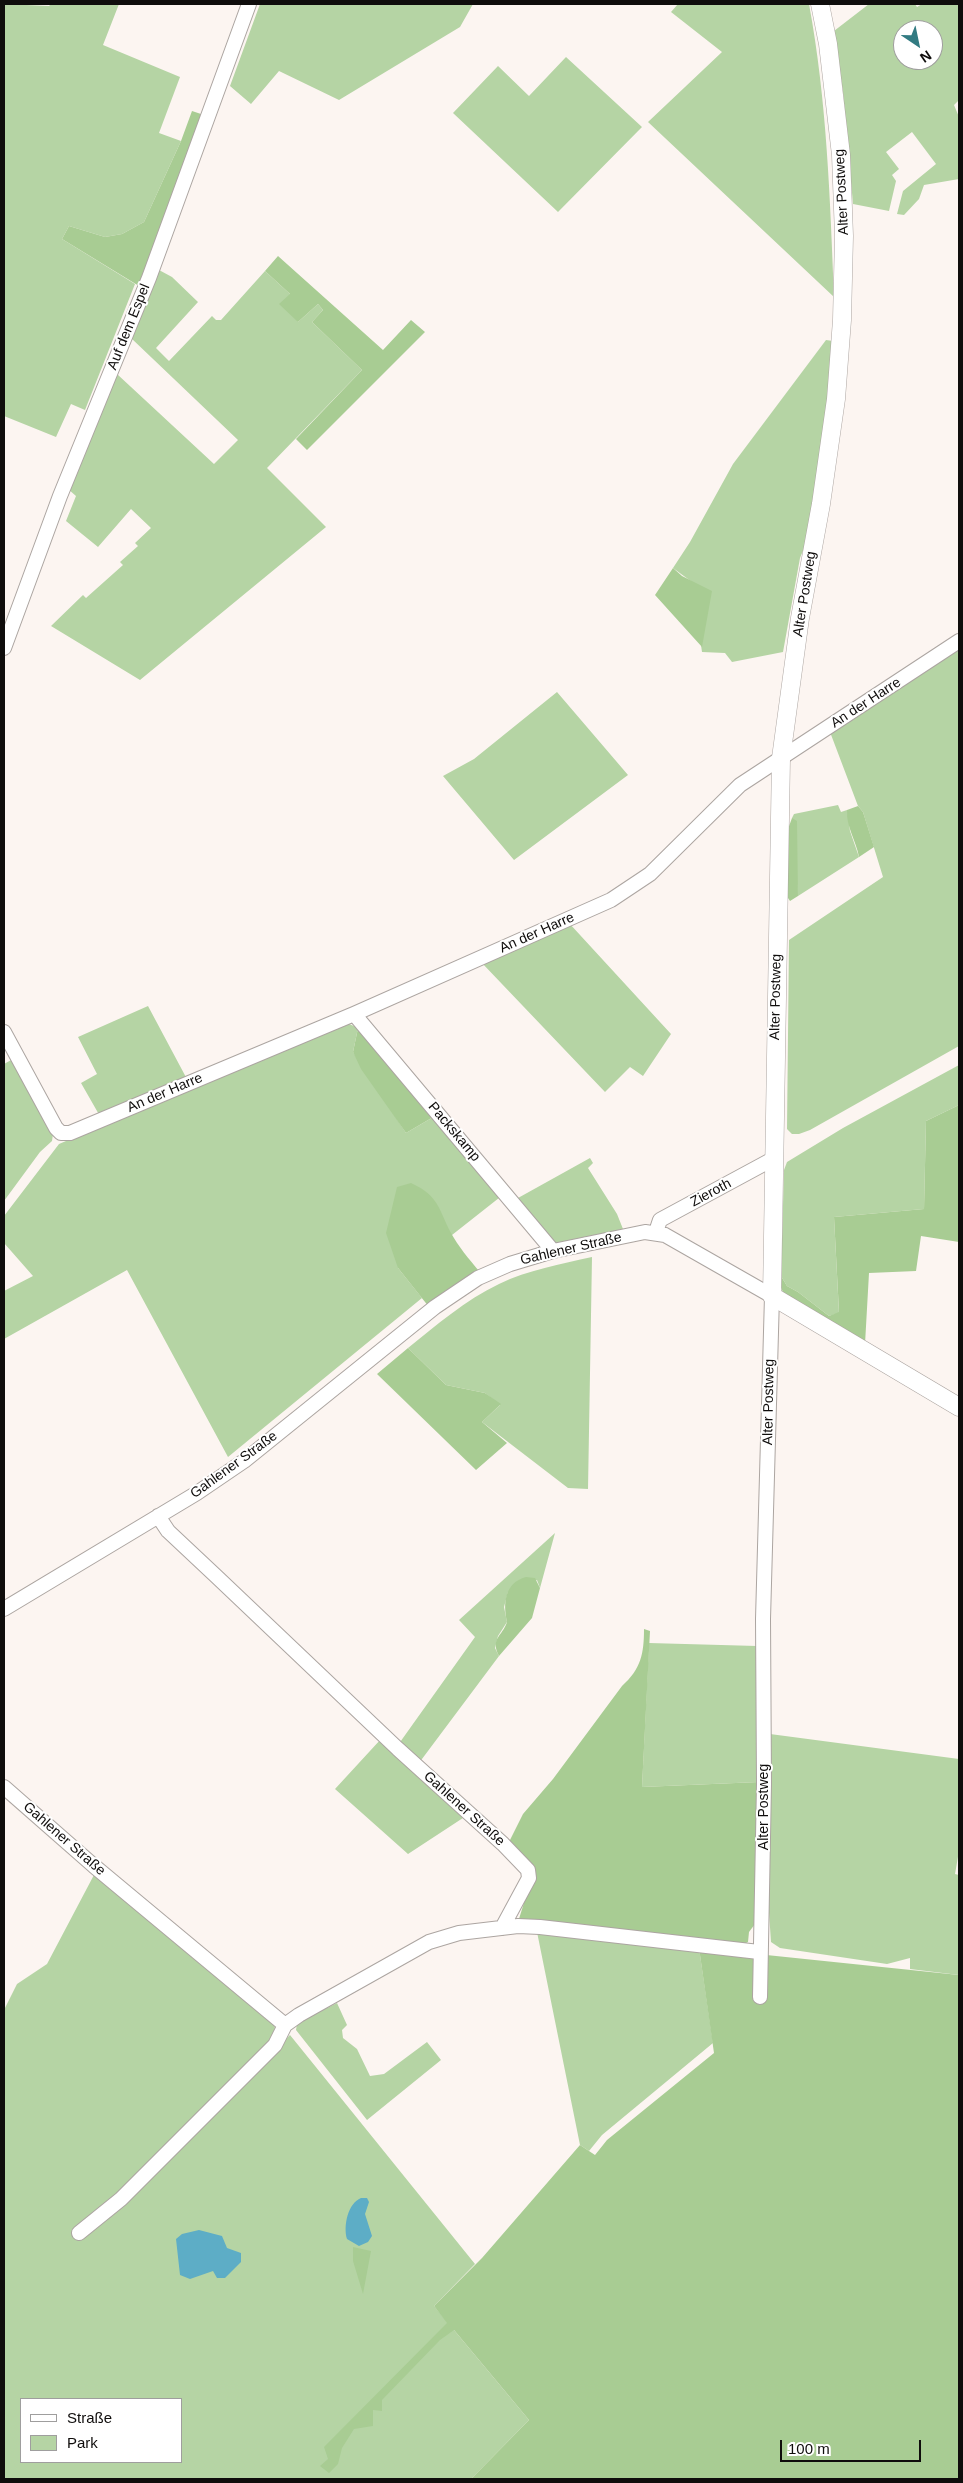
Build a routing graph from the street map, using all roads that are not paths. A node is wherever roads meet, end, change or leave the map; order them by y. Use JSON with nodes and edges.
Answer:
{"nodes":[{"id":1,"x":248,"y":4,"type":"edge"},
{"id":2,"x":820,"y":4,"type":"edge"},
{"id":3,"x":959,"y":641,"type":"edge"},
{"id":4,"x":4,"y":648,"type":"edge"},
{"id":5,"x":781,"y":758,"type":"junction"},
{"id":6,"x":354,"y":1014,"type":"junction"},
{"id":7,"x":4,"y":1032,"type":"edge"},
{"id":8,"x":773,"y":1159,"type":"junction"},
{"id":9,"x":656,"y":1232,"type":"junction"},
{"id":10,"x":553,"y":1251,"type":"junction"},
{"id":11,"x":772,"y":1296,"type":"junction"},
{"id":12,"x":959,"y":1407,"type":"edge"},
{"id":13,"x":158,"y":1516,"type":"junction"},
{"id":14,"x":4,"y":1610,"type":"edge"},
{"id":15,"x":4,"y":1787,"type":"edge"},
{"id":16,"x":502,"y":1928,"type":"junction"},
{"id":17,"x":759,"y":1952,"type":"junction"},
{"id":18,"x":760,"y":1997,"type":"dead end"},
{"id":19,"x":285,"y":2025,"type":"junction"},
{"id":20,"x":79,"y":2233,"type":"dead end"}],
"edges":[{"from":1,"to":4,"type":"street","name":"Auf dem Espel"},
{"from":2,"to":5,"type":"main road","name":"Alter Postweg"},
{"from":3,"to":5,"type":"street","name":"An der Harre"},
{"from":5,"to":6,"type":"street","name":"An der Harre"},
{"from":5,"to":8,"type":"main road","name":"Alter Postweg"},
{"from":6,"to":7,"type":"street","name":"An der Harre"},
{"from":6,"to":10,"type":"street","name":"Packskamp"},
{"from":8,"to":9,"type":"street","name":"Zieroth"},
{"from":8,"to":11,"type":"main road","name":"Alter Postweg"},
{"from":9,"to":10,"type":"street","name":"Gahlener Straße"},
{"from":9,"to":11,"type":"street"},
{"from":10,"to":13,"type":"street","name":"Gahlener Straße"},
{"from":11,"to":12,"type":"main road"},
{"from":11,"to":17,"type":"street","name":"Alter Postweg"},
{"from":13,"to":14,"type":"street","name":"Gahlener Straße"},
{"from":13,"to":16,"type":"street","name":"Gahlener Straße"},
{"from":15,"to":19,"type":"street","name":"Gahlener Straße"},
{"from":16,"to":17,"type":"street"},
{"from":16,"to":19,"type":"street"},
{"from":17,"to":18,"type":"street","name":"Alter Postweg"},
{"from":19,"to":20,"type":"street"}]}
